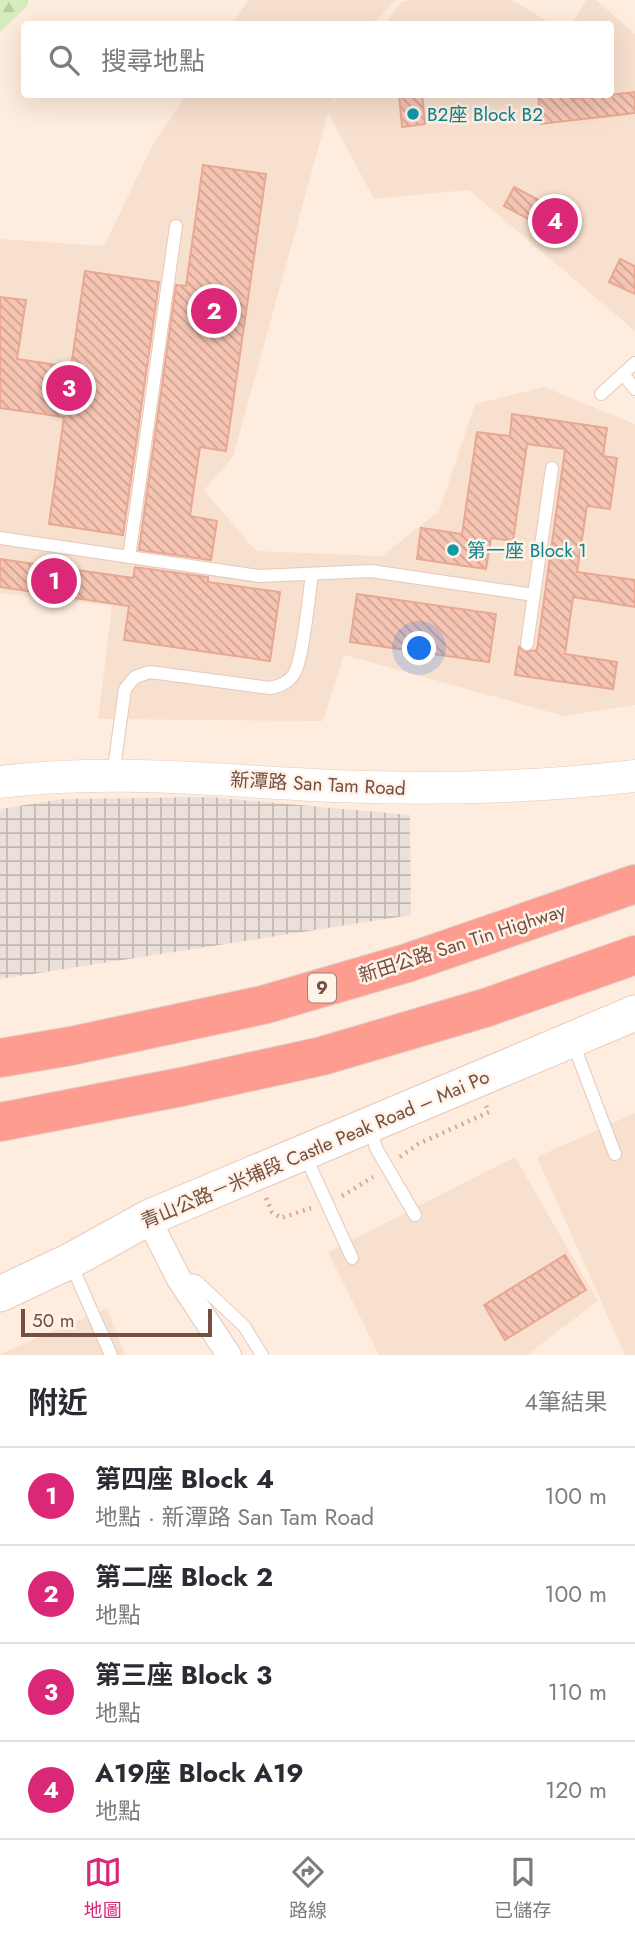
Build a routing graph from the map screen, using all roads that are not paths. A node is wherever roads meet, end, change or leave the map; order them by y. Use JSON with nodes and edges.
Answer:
{"nodes":[{"id":1,"x":176,"y":226,"type":"dead end"},
{"id":2,"x":635,"y":363,"type":"edge"},
{"id":3,"x":623,"y":374,"type":"junction"},
{"id":4,"x":635,"y":389,"type":"edge"},
{"id":5,"x":601,"y":394,"type":"dead end"},
{"id":6,"x":552,"y":468,"type":"dead end"},
{"id":7,"x":0,"y":538,"type":"edge"},
{"id":8,"x":129,"y":557,"type":"junction"},
{"id":9,"x":312,"y":573,"type":"junction"},
{"id":10,"x":534,"y":595,"type":"junction"},
{"id":11,"x":527,"y":644,"type":"dead end"},
{"id":12,"x":113,"y":775,"type":"junction"},
{"id":13,"x":635,"y":776,"type":"edge"},
{"id":14,"x":0,"y":782,"type":"edge"},
{"id":15,"x":635,"y":884,"type":"edge"},
{"id":16,"x":635,"y":955,"type":"edge"},
{"id":17,"x":635,"y":1013,"type":"edge"},
{"id":18,"x":572,"y":1040,"type":"junction"},
{"id":19,"x":0,"y":1058,"type":"edge"},
{"id":20,"x":0,"y":1122,"type":"edge"},
{"id":21,"x":370,"y":1125,"type":"junction"},
{"id":22,"x":304,"y":1152,"type":"junction"},
{"id":23,"x":615,"y":1154,"type":"dead end"},
{"id":24,"x":415,"y":1215,"type":"dead end"},
{"id":25,"x":148,"y":1219,"type":"junction"},
{"id":26,"x":352,"y":1258,"type":"dead end"},
{"id":27,"x":70,"y":1261,"type":"junction"},
{"id":28,"x":180,"y":1279,"type":"junction"},
{"id":29,"x":0,"y":1294,"type":"edge"},
{"id":30,"x":111,"y":1355,"type":"edge"},
{"id":31,"x":229,"y":1355,"type":"edge"},
{"id":32,"x":262,"y":1355,"type":"edge"}],
"edges":[{"from":1,"to":8,"type":"lane"},
{"from":2,"to":3,"type":"lane"},
{"from":3,"to":4,"type":"lane"},
{"from":3,"to":5,"type":"lane"},
{"from":6,"to":10,"type":"lane"},
{"from":7,"to":8,"type":"lane"},
{"from":8,"to":9,"type":"lane"},
{"from":9,"to":10,"type":"lane"},
{"from":9,"to":12,"type":"lane"},
{"from":10,"to":11,"type":"lane"},
{"from":12,"to":13,"type":"street","name":"新潭路 San Tam Road"},
{"from":12,"to":14,"type":"street","name":"新潭路 San Tam Road"},
{"from":15,"to":19,"type":"highway","name":"新田公路 San Tin Highway","number":"9"},
{"from":16,"to":20,"type":"highway"},
{"from":17,"to":18,"type":"main road","name":"青山公路－米埔段 Castle Peak Road – Mai Po"},
{"from":18,"to":21,"type":"main road","name":"青山公路－米埔段 Castle Peak Road – Mai Po"},
{"from":18,"to":23,"type":"lane"},
{"from":21,"to":22,"type":"main road","name":"青山公路－米埔段 Castle Peak Road – Mai Po"},
{"from":21,"to":24,"type":"lane"},
{"from":22,"to":25,"type":"main road","name":"青山公路－米埔段 Castle Peak Road – Mai Po"},
{"from":22,"to":26,"type":"lane"},
{"from":25,"to":27,"type":"main road","name":"青山公路－米埔段 Castle Peak Road – Mai Po"},
{"from":25,"to":28,"type":"street"},
{"from":27,"to":29,"type":"main road","name":"青山公路－米埔段 Castle Peak Road – Mai Po"},
{"from":27,"to":30,"type":"lane"},
{"from":28,"to":31,"type":"street"},
{"from":28,"to":32,"type":"lane"}]}
